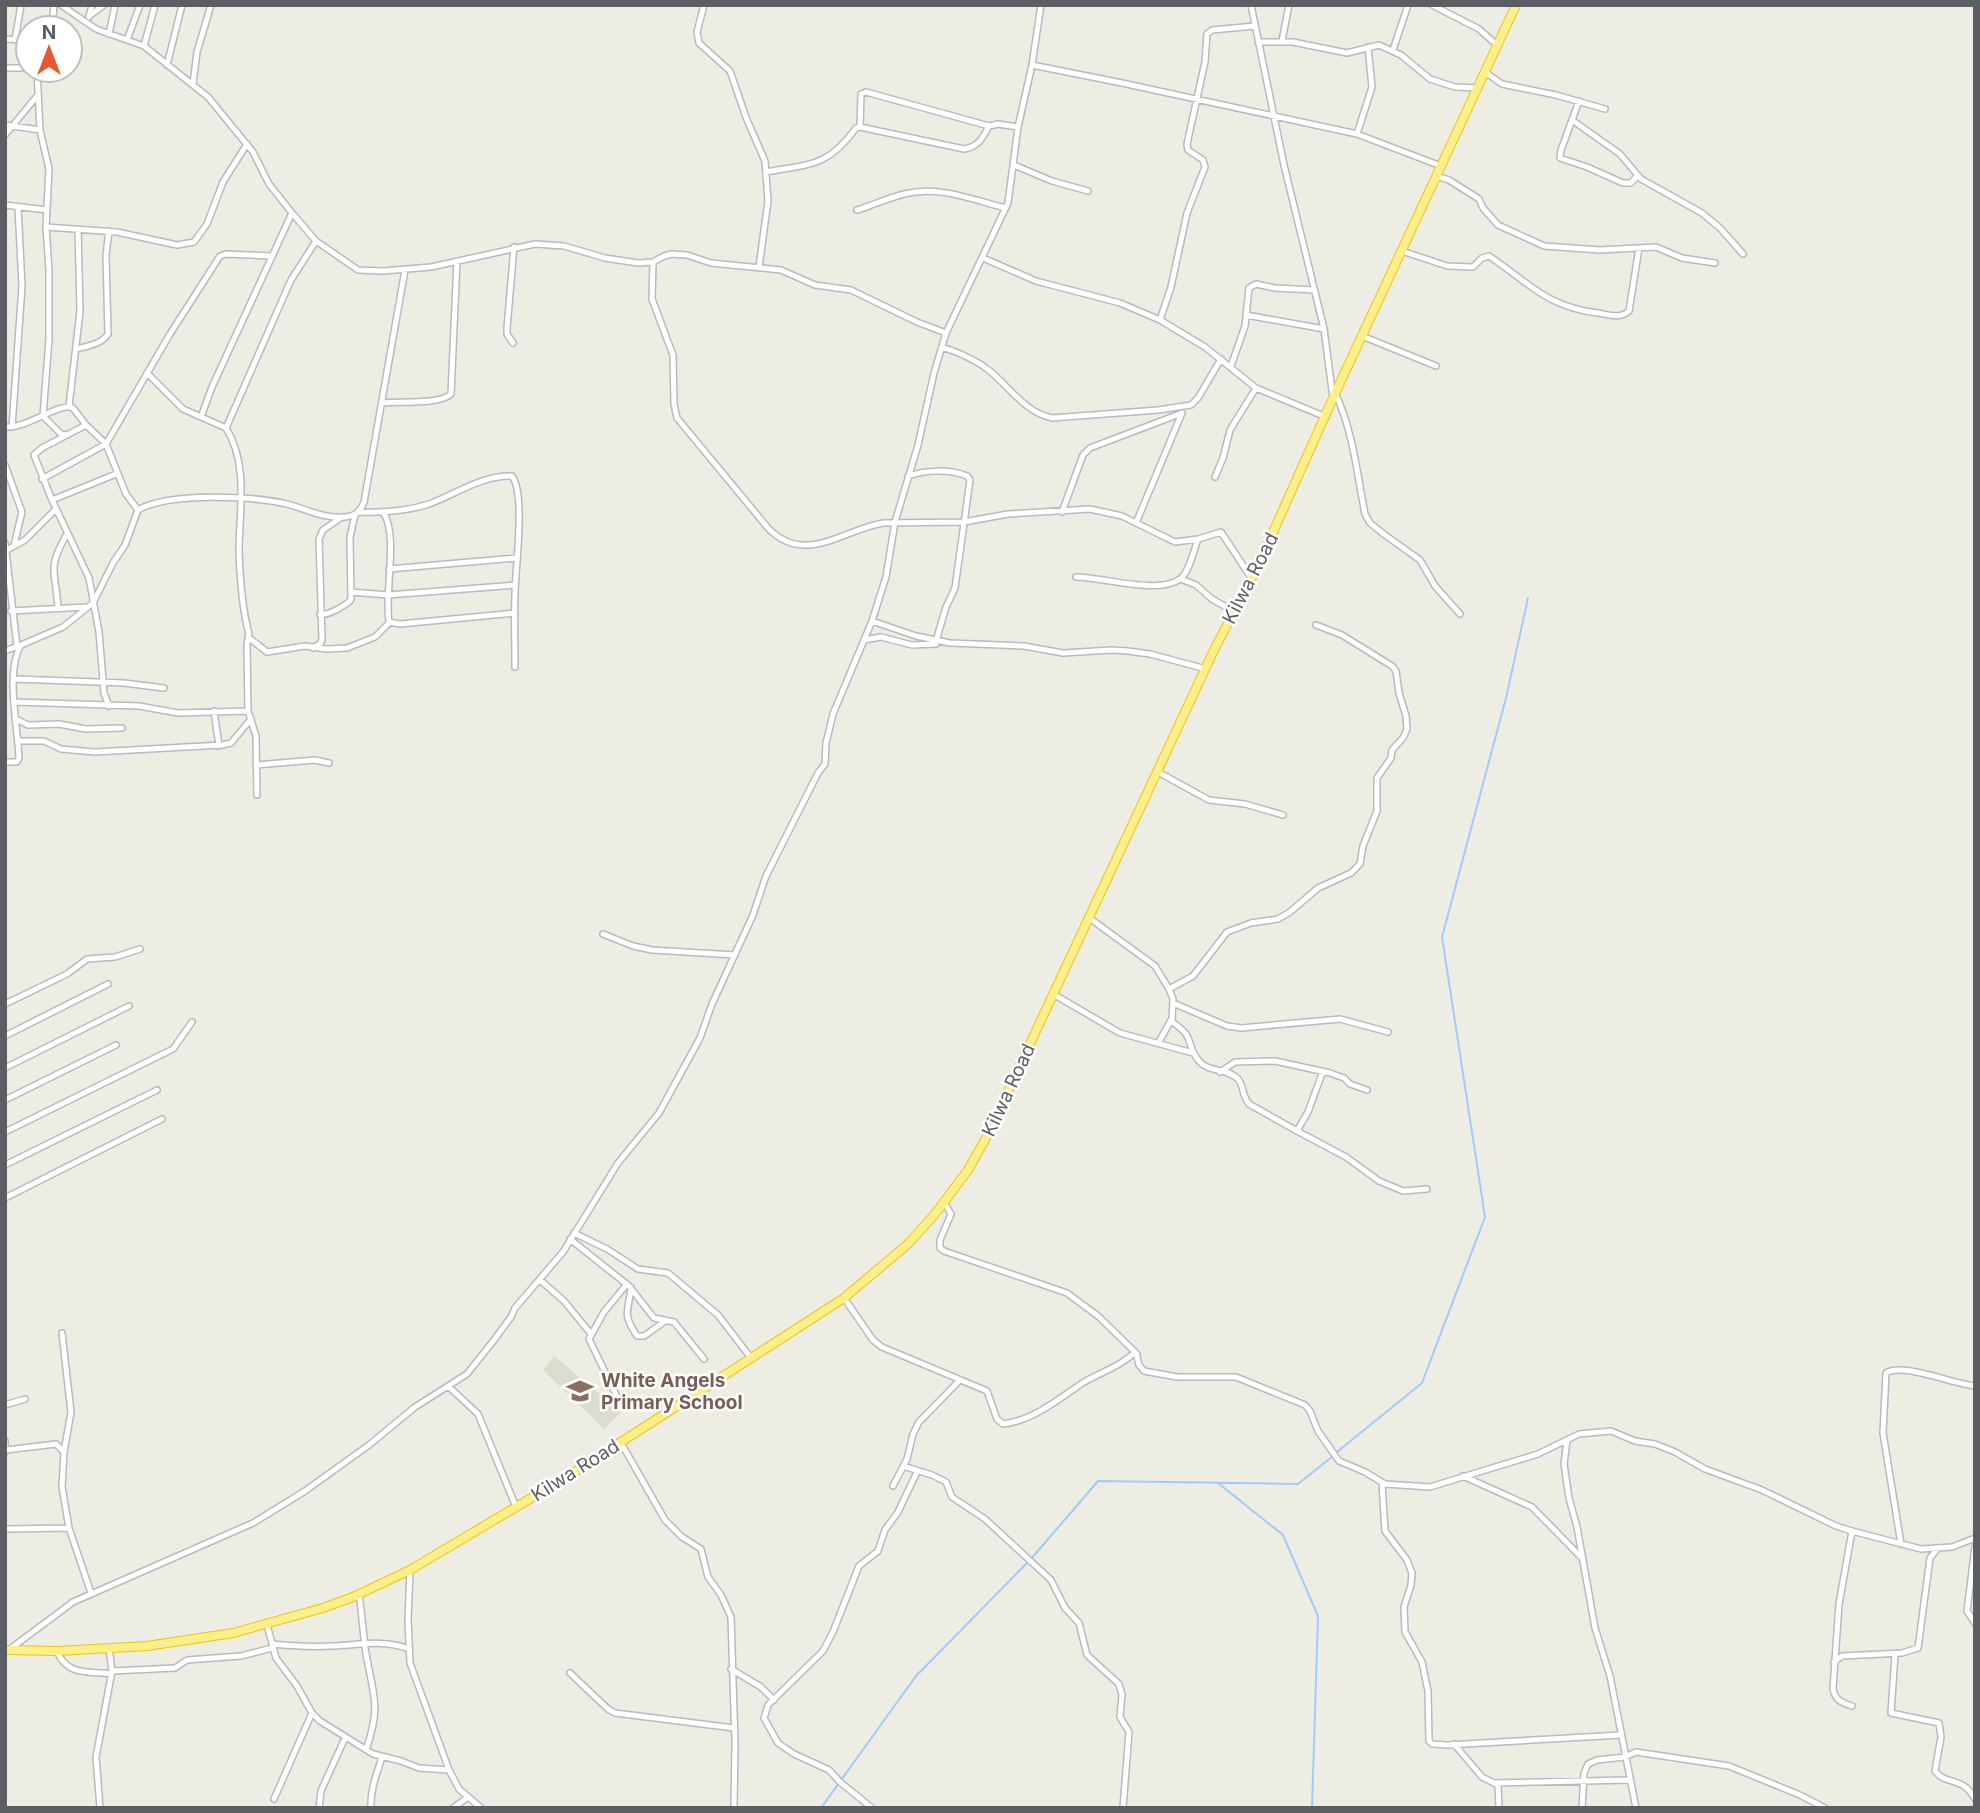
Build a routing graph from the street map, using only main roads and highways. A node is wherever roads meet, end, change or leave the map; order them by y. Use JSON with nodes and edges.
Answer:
{"nodes":[{"id":1,"x":1516,"y":5,"type":"edge"},
{"id":2,"x":7,"y":1651,"type":"edge"}],
"edges":[{"from":1,"to":2,"type":"highway","name":"Kilwa Road"}]}
